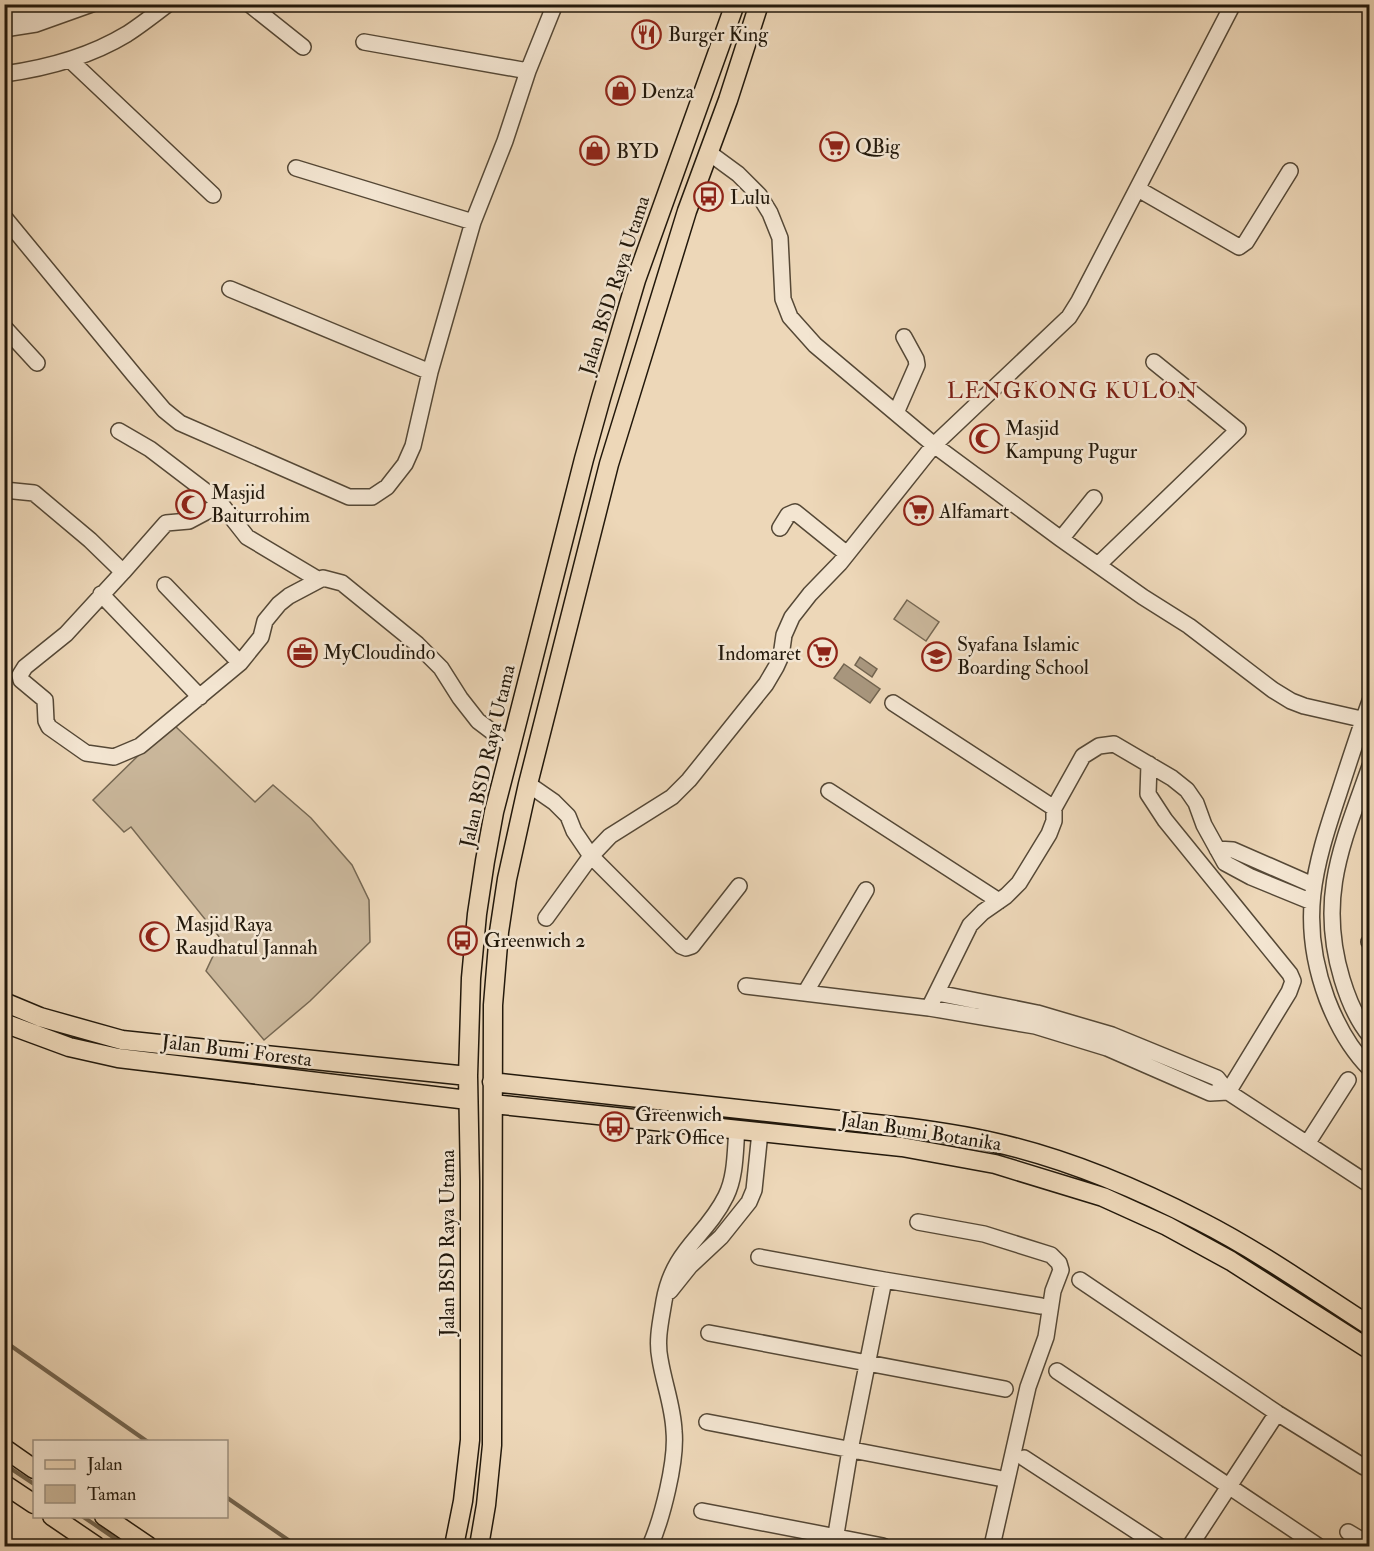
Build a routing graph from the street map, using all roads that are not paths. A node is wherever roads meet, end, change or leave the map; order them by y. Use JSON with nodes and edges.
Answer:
{"nodes":[{"id":1,"x":48,"y":4,"type":"edge"},
{"id":2,"x":92,"y":4,"type":"edge"},
{"id":3,"x":168,"y":4,"type":"edge"},
{"id":4,"x":249,"y":4,"type":"edge"},
{"id":5,"x":555,"y":4,"type":"edge"},
{"id":6,"x":735,"y":4,"type":"edge"},
{"id":7,"x":759,"y":4,"type":"edge"},
{"id":8,"x":1233,"y":4,"type":"edge"},
{"id":9,"x":4,"y":15,"type":"edge"},
{"id":10,"x":33,"y":17,"type":"junction"},
{"id":11,"x":4,"y":29,"type":"edge"},
{"id":12,"x":364,"y":42,"type":"dead end"},
{"id":13,"x":303,"y":47,"type":"dead end"},
{"id":14,"x":70,"y":60,"type":"junction"},
{"id":15,"x":528,"y":71,"type":"junction"},
{"id":16,"x":4,"y":74,"type":"edge"},
{"id":17,"x":708,"y":152,"type":"junction"},
{"id":18,"x":296,"y":168,"type":"dead end"},
{"id":19,"x":1290,"y":171,"type":"dead end"},
{"id":20,"x":1138,"y":189,"type":"junction"},
{"id":21,"x":213,"y":195,"type":"dead end"},
{"id":22,"x":4,"y":217,"type":"edge"},
{"id":23,"x":473,"y":222,"type":"junction"},
{"id":24,"x":230,"y":289,"type":"dead end"},
{"id":25,"x":4,"y":327,"type":"edge"},
{"id":26,"x":904,"y":337,"type":"dead end"},
{"id":27,"x":1154,"y":362,"type":"dead end"},
{"id":28,"x":37,"y":363,"type":"dead end"},
{"id":29,"x":430,"y":372,"type":"junction"},
{"id":30,"x":896,"y":413,"type":"junction"},
{"id":31,"x":119,"y":430,"type":"dead end"},
{"id":32,"x":934,"y":445,"type":"junction"},
{"id":33,"x":584,"y":459,"type":"junction"},
{"id":34,"x":609,"y":464,"type":"junction"},
{"id":35,"x":4,"y":490,"type":"edge"},
{"id":36,"x":1094,"y":498,"type":"dead end"},
{"id":37,"x":221,"y":504,"type":"junction"},
{"id":38,"x":780,"y":528,"type":"dead end"},
{"id":39,"x":1061,"y":539,"type":"junction"},
{"id":40,"x":847,"y":554,"type":"junction"},
{"id":41,"x":1098,"y":565,"type":"junction"},
{"id":42,"x":123,"y":572,"type":"junction"},
{"id":43,"x":319,"y":580,"type":"junction"},
{"id":44,"x":165,"y":585,"type":"dead end"},
{"id":45,"x":101,"y":594,"type":"junction"},
{"id":46,"x":240,"y":663,"type":"junction"},
{"id":47,"x":200,"y":697,"type":"junction"},
{"id":48,"x":1370,"y":701,"type":"edge"},
{"id":49,"x":893,"y":702,"type":"dead end"},
{"id":50,"x":1366,"y":720,"type":"edge"},
{"id":51,"x":511,"y":746,"type":"junction"},
{"id":52,"x":1149,"y":764,"type":"junction"},
{"id":53,"x":1370,"y":766,"type":"edge"},
{"id":54,"x":528,"y":783,"type":"junction"},
{"id":55,"x":829,"y":791,"type":"dead end"},
{"id":56,"x":1054,"y":808,"type":"junction"},
{"id":57,"x":1217,"y":849,"type":"junction"},
{"id":58,"x":591,"y":856,"type":"junction"},
{"id":59,"x":1313,"y":885,"type":"junction"},
{"id":60,"x":739,"y":886,"type":"dead end"},
{"id":61,"x":866,"y":890,"type":"dead end"},
{"id":62,"x":999,"y":901,"type":"junction"},
{"id":63,"x":1312,"y":902,"type":"junction"},
{"id":64,"x":546,"y":918,"type":"dead end"},
{"id":65,"x":746,"y":986,"type":"dead end"},
{"id":66,"x":806,"y":993,"type":"junction"},
{"id":67,"x":937,"y":993,"type":"junction"},
{"id":68,"x":4,"y":1002,"type":"edge"},
{"id":69,"x":929,"y":1008,"type":"junction"},
{"id":70,"x":1362,"y":1013,"type":"edge"},
{"id":71,"x":4,"y":1023,"type":"edge"},
{"id":72,"x":1370,"y":1036,"type":"edge"},
{"id":73,"x":181,"y":1046,"type":"junction"},
{"id":74,"x":179,"y":1066,"type":"junction"},
{"id":75,"x":1370,"y":1069,"type":"edge"},
{"id":76,"x":468,"y":1076,"type":"junction"},
{"id":77,"x":1348,"y":1080,"type":"dead end"},
{"id":78,"x":492,"y":1082,"type":"junction"},
{"id":79,"x":1228,"y":1092,"type":"junction"},
{"id":80,"x":468,"y":1100,"type":"junction"},
{"id":81,"x":493,"y":1104,"type":"junction"},
{"id":82,"x":737,"y":1129,"type":"junction"},
{"id":83,"x":760,"y":1132,"type":"junction"},
{"id":84,"x":999,"y":1143,"type":"junction"},
{"id":85,"x":1307,"y":1144,"type":"junction"},
{"id":86,"x":995,"y":1164,"type":"junction"},
{"id":87,"x":1370,"y":1185,"type":"edge"},
{"id":88,"x":918,"y":1222,"type":"dead end"},
{"id":89,"x":759,"y":1257,"type":"dead end"},
{"id":90,"x":884,"y":1280,"type":"junction"},
{"id":91,"x":1080,"y":1280,"type":"dead end"},
{"id":92,"x":665,"y":1298,"type":"junction"},
{"id":93,"x":1041,"y":1306,"type":"dead end"},
{"id":94,"x":1370,"y":1326,"type":"edge"},
{"id":95,"x":709,"y":1333,"type":"dead end"},
{"id":96,"x":1370,"y":1350,"type":"edge"},
{"id":97,"x":868,"y":1363,"type":"junction"},
{"id":98,"x":1057,"y":1371,"type":"dead end"},
{"id":99,"x":1005,"y":1389,"type":"dead end"},
{"id":100,"x":1277,"y":1413,"type":"junction"},
{"id":101,"x":707,"y":1422,"type":"dead end"},
{"id":102,"x":4,"y":1449,"type":"edge"},
{"id":103,"x":850,"y":1450,"type":"junction"},
{"id":104,"x":1024,"y":1458,"type":"dead end"},
{"id":105,"x":1364,"y":1467,"type":"dead end"},
{"id":106,"x":33,"y":1468,"type":"edge"},
{"id":107,"x":998,"y":1478,"type":"dead end"},
{"id":108,"x":4,"y":1484,"type":"edge"},
{"id":109,"x":1230,"y":1487,"type":"junction"},
{"id":110,"x":33,"y":1503,"type":"edge"},
{"id":111,"x":702,"y":1511,"type":"dead end"},
{"id":112,"x":55,"y":1518,"type":"edge"},
{"id":113,"x":107,"y":1518,"type":"edge"},
{"id":114,"x":1348,"y":1532,"type":"dead end"},
{"id":115,"x":835,"y":1542,"type":"edge"},
{"id":116,"x":1370,"y":1545,"type":"edge"},
{"id":117,"x":96,"y":1546,"type":"edge"},
{"id":118,"x":148,"y":1546,"type":"edge"},
{"id":119,"x":454,"y":1546,"type":"edge"},
{"id":120,"x":478,"y":1546,"type":"edge"},
{"id":121,"x":650,"y":1546,"type":"edge"},
{"id":122,"x":883,"y":1546,"type":"edge"},
{"id":123,"x":992,"y":1546,"type":"edge"},
{"id":124,"x":1159,"y":1546,"type":"edge"},
{"id":125,"x":1190,"y":1546,"type":"edge"},
{"id":126,"x":1318,"y":1546,"type":"edge"}],
"edges":[{"from":1,"to":10,"type":"street"},
{"from":2,"to":10,"type":"street"},
{"from":3,"to":14,"type":"street"},
{"from":4,"to":13,"type":"street"},
{"from":5,"to":15,"type":"street"},
{"from":6,"to":33,"type":"main road","name":"Jalan BSD Raya Utama"},
{"from":7,"to":17,"type":"main road"},
{"from":8,"to":20,"type":"street"},
{"from":9,"to":10,"type":"street"},
{"from":10,"to":11,"type":"street"},
{"from":12,"to":15,"type":"street"},
{"from":14,"to":16,"type":"street"},
{"from":14,"to":21,"type":"street"},
{"from":15,"to":23,"type":"street"},
{"from":17,"to":30,"type":"street"},
{"from":17,"to":34,"type":"main road"},
{"from":18,"to":23,"type":"street"},
{"from":19,"to":20,"type":"street"},
{"from":20,"to":32,"type":"street"},
{"from":22,"to":29,"type":"street"},
{"from":23,"to":29,"type":"street"},
{"from":24,"to":29,"type":"street"},
{"from":25,"to":28,"type":"street"},
{"from":26,"to":30,"type":"street"},
{"from":27,"to":41,"type":"street"},
{"from":30,"to":32,"type":"street"},
{"from":31,"to":37,"type":"street"},
{"from":32,"to":39,"type":"street"},
{"from":32,"to":40,"type":"street"},
{"from":33,"to":34,"type":"main road"},
{"from":33,"to":51,"type":"main road","name":"Jalan BSD Raya Utama"},
{"from":34,"to":54,"type":"main road"},
{"from":35,"to":42,"type":"street"},
{"from":36,"to":39,"type":"street"},
{"from":37,"to":42,"type":"street"},
{"from":37,"to":43,"type":"street"},
{"from":38,"to":40,"type":"street"},
{"from":39,"to":41,"type":"street"},
{"from":40,"to":58,"type":"street"},
{"from":41,"to":50,"type":"street"},
{"from":42,"to":45,"type":"street"},
{"from":43,"to":46,"type":"street"},
{"from":43,"to":51,"type":"street"},
{"from":44,"to":46,"type":"street"},
{"from":45,"to":47,"type":"street"},
{"from":45,"to":47,"type":"street"},
{"from":46,"to":47,"type":"street"},
{"from":48,"to":50,"type":"street"},
{"from":49,"to":56,"type":"street"},
{"from":50,"to":59,"type":"street"},
{"from":51,"to":76,"type":"main road","name":"Jalan BSD Raya Utama"},
{"from":52,"to":56,"type":"street"},
{"from":52,"to":57,"type":"street"},
{"from":52,"to":79,"type":"street"},
{"from":53,"to":70,"type":"street"},
{"from":54,"to":58,"type":"street"},
{"from":54,"to":78,"type":"main road"},
{"from":55,"to":62,"type":"street"},
{"from":56,"to":62,"type":"street"},
{"from":57,"to":59,"type":"street"},
{"from":57,"to":63,"type":"street"},
{"from":58,"to":60,"type":"street"},
{"from":58,"to":64,"type":"street"},
{"from":59,"to":63,"type":"street"},
{"from":61,"to":66,"type":"street"},
{"from":62,"to":67,"type":"street"},
{"from":63,"to":75,"type":"street"},
{"from":65,"to":66,"type":"street"},
{"from":66,"to":69,"type":"street"},
{"from":67,"to":69,"type":"street"},
{"from":67,"to":79,"type":"street"},
{"from":68,"to":73,"type":"main road","name":"Jalan Bumi Foresta"},
{"from":69,"to":79,"type":"street"},
{"from":70,"to":72,"type":"street"},
{"from":71,"to":74,"type":"main road","name":"Jalan Bumi Foresta"},
{"from":73,"to":74,"type":"main road"},
{"from":73,"to":76,"type":"main road","name":"Jalan Bumi Foresta"},
{"from":74,"to":80,"type":"main road","name":"Jalan Bumi Foresta"},
{"from":76,"to":80,"type":"main road","name":"Jalan BSD Raya Utama"},
{"from":77,"to":85,"type":"street"},
{"from":78,"to":81,"type":"main road"},
{"from":78,"to":84,"type":"main road","name":"Jalan Bumi Botanika"},
{"from":79,"to":85,"type":"street"},
{"from":80,"to":119,"type":"main road","name":"Jalan BSD Raya Utama"},
{"from":81,"to":82,"type":"main road","name":"Jalan Bumi Botanika"},
{"from":81,"to":120,"type":"main road"},
{"from":82,"to":83,"type":"main road","name":"Jalan Bumi Botanika"},
{"from":82,"to":92,"type":"street"},
{"from":83,"to":86,"type":"main road","name":"Jalan Bumi Botanika"},
{"from":83,"to":92,"type":"street"},
{"from":84,"to":86,"type":"main road"},
{"from":84,"to":94,"type":"main road","name":"Jalan Bumi Botanika"},
{"from":85,"to":87,"type":"street"},
{"from":86,"to":96,"type":"main road","name":"Jalan Bumi Botanika"},
{"from":88,"to":123,"type":"street"},
{"from":89,"to":90,"type":"street"},
{"from":90,"to":93,"type":"street"},
{"from":90,"to":97,"type":"street"},
{"from":91,"to":100,"type":"street"},
{"from":92,"to":121,"type":"street"},
{"from":95,"to":97,"type":"street"},
{"from":97,"to":99,"type":"street"},
{"from":97,"to":103,"type":"street"},
{"from":98,"to":109,"type":"street"},
{"from":100,"to":105,"type":"street"},
{"from":100,"to":109,"type":"street"},
{"from":101,"to":103,"type":"street"},
{"from":102,"to":106,"type":"main road"},
{"from":103,"to":107,"type":"street"},
{"from":103,"to":115,"type":"street"},
{"from":104,"to":124,"type":"street"},
{"from":108,"to":110,"type":"main road"},
{"from":109,"to":125,"type":"street"},
{"from":109,"to":126,"type":"street"},
{"from":111,"to":115,"type":"street"},
{"from":112,"to":117,"type":"main road"},
{"from":113,"to":118,"type":"main road"},
{"from":114,"to":116,"type":"street"},
{"from":115,"to":122,"type":"street"}]}
